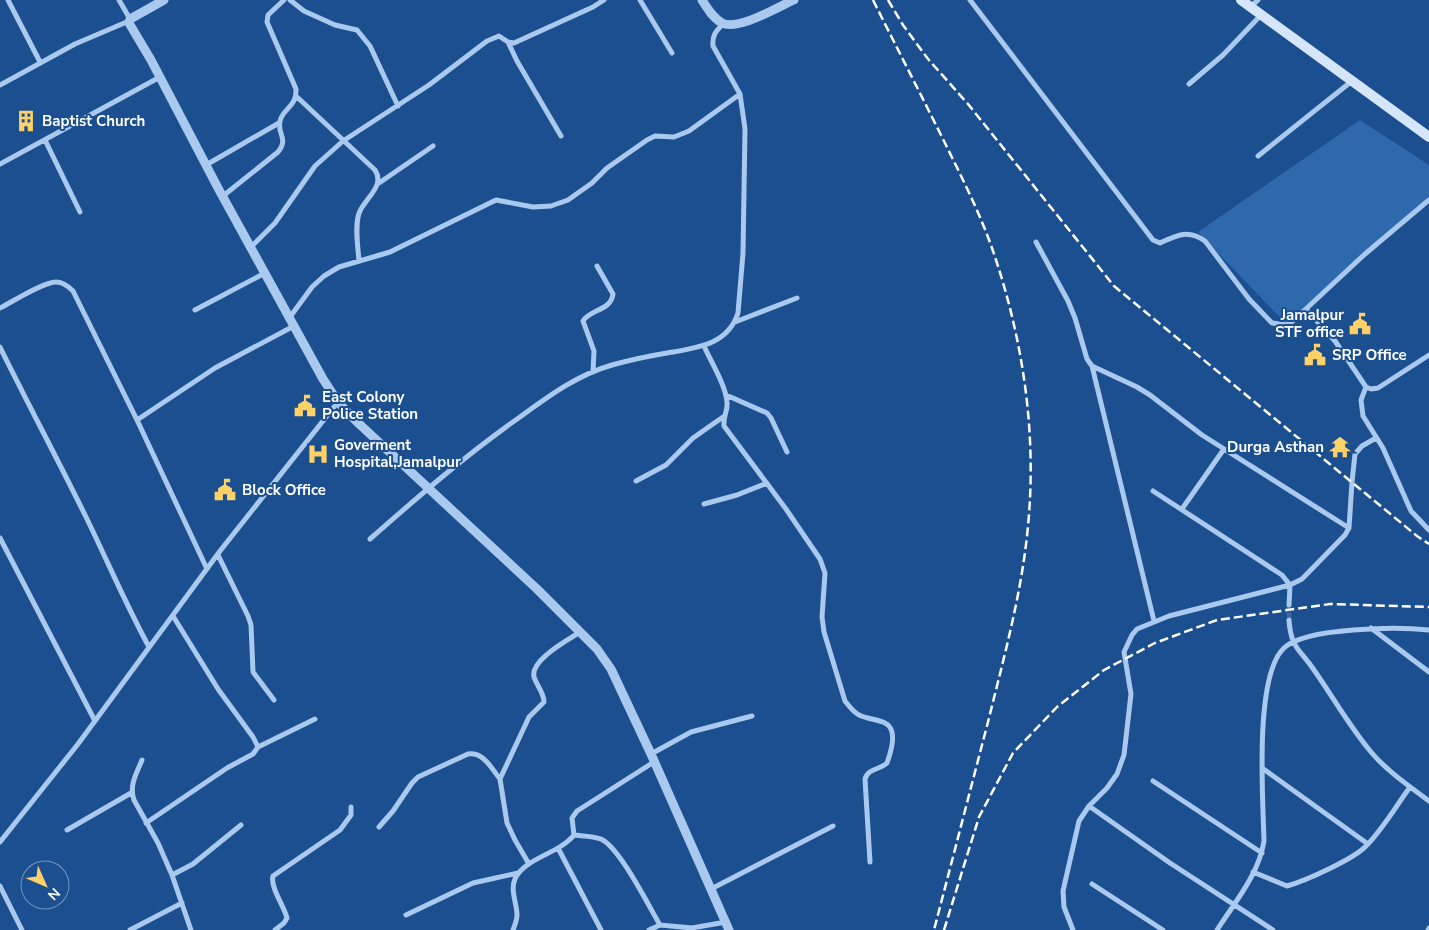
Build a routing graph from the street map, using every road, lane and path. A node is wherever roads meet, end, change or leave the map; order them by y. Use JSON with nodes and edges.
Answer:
{"nodes":[{"id":1,"x":8,"y":0,"type":"edge"},
{"id":2,"x":119,"y":0,"type":"edge"},
{"id":3,"x":164,"y":0,"type":"edge"},
{"id":4,"x":284,"y":0,"type":"edge"},
{"id":5,"x":290,"y":0,"type":"edge"},
{"id":6,"x":604,"y":0,"type":"edge"},
{"id":7,"x":640,"y":0,"type":"edge"},
{"id":8,"x":702,"y":0,"type":"edge"},
{"id":9,"x":794,"y":0,"type":"edge"},
{"id":10,"x":970,"y":0,"type":"edge"},
{"id":11,"x":1241,"y":0,"type":"edge"},
{"id":12,"x":1254,"y":3,"type":"edge"},
{"id":13,"x":1261,"y":14,"type":"junction"},
{"id":14,"x":129,"y":20,"type":"junction"},
{"id":15,"x":723,"y":24,"type":"junction"},
{"id":16,"x":508,"y":42,"type":"junction"},
{"id":17,"x":672,"y":53,"type":"dead end"},
{"id":18,"x":40,"y":62,"type":"junction"},
{"id":19,"x":160,"y":78,"type":"junction"},
{"id":20,"x":1352,"y":81,"type":"junction"},
{"id":21,"x":1189,"y":84,"type":"dead end"},
{"id":22,"x":0,"y":85,"type":"edge"},
{"id":23,"x":740,"y":94,"type":"junction"},
{"id":24,"x":296,"y":96,"type":"junction"},
{"id":25,"x":398,"y":106,"type":"junction"},
{"id":26,"x":279,"y":123,"type":"junction"},
{"id":27,"x":561,"y":136,"type":"dead end"},
{"id":28,"x":1429,"y":137,"type":"edge"},
{"id":29,"x":45,"y":140,"type":"junction"},
{"id":30,"x":343,"y":141,"type":"junction"},
{"id":31,"x":433,"y":146,"type":"dead end"},
{"id":32,"x":1258,"y":156,"type":"dead end"},
{"id":33,"x":0,"y":164,"type":"edge"},
{"id":34,"x":206,"y":166,"type":"junction"},
{"id":35,"x":379,"y":183,"type":"junction"},
{"id":36,"x":223,"y":196,"type":"junction"},
{"id":37,"x":1429,"y":200,"type":"edge"},
{"id":38,"x":80,"y":212,"type":"dead end"},
{"id":39,"x":1036,"y":242,"type":"dead end"},
{"id":40,"x":251,"y":247,"type":"junction"},
{"id":41,"x":359,"y":261,"type":"junction"},
{"id":42,"x":597,"y":266,"type":"dead end"},
{"id":43,"x":265,"y":273,"type":"junction"},
{"id":44,"x":797,"y":298,"type":"dead end"},
{"id":45,"x":0,"y":308,"type":"edge"},
{"id":46,"x":1306,"y":309,"type":"junction"},
{"id":47,"x":196,"y":310,"type":"dead end"},
{"id":48,"x":292,"y":322,"type":"junction"},
{"id":49,"x":735,"y":322,"type":"junction"},
{"id":50,"x":704,"y":346,"type":"junction"},
{"id":51,"x":0,"y":347,"type":"edge"},
{"id":52,"x":1429,"y":355,"type":"edge"},
{"id":53,"x":1092,"y":366,"type":"junction"},
{"id":54,"x":593,"y":372,"type":"junction"},
{"id":55,"x":1366,"y":387,"type":"junction"},
{"id":56,"x":726,"y":395,"type":"junction"},
{"id":57,"x":338,"y":402,"type":"junction"},
{"id":58,"x":724,"y":417,"type":"junction"},
{"id":59,"x":137,"y":420,"type":"junction"},
{"id":60,"x":1376,"y":438,"type":"junction"},
{"id":61,"x":1224,"y":449,"type":"junction"},
{"id":62,"x":787,"y":452,"type":"dead end"},
{"id":63,"x":636,"y":481,"type":"dead end"},
{"id":64,"x":767,"y":483,"type":"junction"},
{"id":65,"x":429,"y":488,"type":"junction"},
{"id":66,"x":1153,"y":491,"type":"dead end"},
{"id":67,"x":704,"y":504,"type":"dead end"},
{"id":68,"x":1182,"y":509,"type":"junction"},
{"id":69,"x":1349,"y":528,"type":"junction"},
{"id":70,"x":1429,"y":530,"type":"edge"},
{"id":71,"x":0,"y":538,"type":"edge"},
{"id":72,"x":370,"y":539,"type":"dead end"},
{"id":73,"x":218,"y":555,"type":"junction"},
{"id":74,"x":208,"y":568,"type":"junction"},
{"id":75,"x":1290,"y":585,"type":"junction"},
{"id":76,"x":1289,"y":605,"type":"tunnel mouth"},
{"id":77,"x":173,"y":616,"type":"junction"},
{"id":78,"x":1289,"y":620,"type":"tunnel mouth"},
{"id":79,"x":1154,"y":621,"type":"junction"},
{"id":80,"x":1371,"y":628,"type":"junction"},
{"id":81,"x":1429,"y":630,"type":"edge"},
{"id":82,"x":580,"y":632,"type":"junction"},
{"id":83,"x":1292,"y":642,"type":"junction"},
{"id":84,"x":149,"y":647,"type":"junction"},
{"id":85,"x":1429,"y":672,"type":"edge"},
{"id":86,"x":274,"y":700,"type":"dead end"},
{"id":87,"x":752,"y":716,"type":"dead end"},
{"id":88,"x":315,"y":719,"type":"dead end"},
{"id":89,"x":95,"y":721,"type":"junction"},
{"id":90,"x":258,"y":747,"type":"junction"},
{"id":91,"x":652,"y":758,"type":"junction"},
{"id":92,"x":142,"y":760,"type":"dead end"},
{"id":93,"x":1262,"y":768,"type":"junction"},
{"id":94,"x":500,"y":778,"type":"junction"},
{"id":95,"x":1153,"y":781,"type":"dead end"},
{"id":96,"x":1410,"y":787,"type":"junction"},
{"id":97,"x":131,"y":793,"type":"junction"},
{"id":98,"x":1429,"y":801,"type":"edge"},
{"id":99,"x":351,"y":806,"type":"dead end"},
{"id":100,"x":1089,"y":806,"type":"junction"},
{"id":101,"x":146,"y":823,"type":"junction"},
{"id":102,"x":241,"y":825,"type":"dead end"},
{"id":103,"x":833,"y":826,"type":"dead end"},
{"id":104,"x":379,"y":827,"type":"dead end"},
{"id":105,"x":67,"y":830,"type":"dead end"},
{"id":106,"x":574,"y":835,"type":"junction"},
{"id":107,"x":0,"y":842,"type":"edge"},
{"id":108,"x":1368,"y":844,"type":"junction"},
{"id":109,"x":558,"y":848,"type":"junction"},
{"id":110,"x":1262,"y":853,"type":"junction"},
{"id":111,"x":870,"y":862,"type":"dead end"},
{"id":112,"x":529,"y":864,"type":"junction"},
{"id":113,"x":1253,"y":872,"type":"junction"},
{"id":114,"x":518,"y":873,"type":"junction"},
{"id":115,"x":172,"y":874,"type":"junction"},
{"id":116,"x":1092,"y":884,"type":"dead end"},
{"id":117,"x":0,"y":886,"type":"edge"},
{"id":118,"x":711,"y":889,"type":"junction"},
{"id":119,"x":182,"y":903,"type":"junction"},
{"id":120,"x":1233,"y":904,"type":"junction"},
{"id":121,"x":406,"y":915,"type":"dead end"},
{"id":122,"x":660,"y":925,"type":"junction"},
{"id":123,"x":727,"y":926,"type":"edge"},
{"id":124,"x":22,"y":930,"type":"edge"},
{"id":125,"x":130,"y":930,"type":"edge"},
{"id":126,"x":191,"y":930,"type":"edge"},
{"id":127,"x":275,"y":930,"type":"edge"},
{"id":128,"x":513,"y":930,"type":"edge"},
{"id":129,"x":601,"y":930,"type":"edge"},
{"id":130,"x":649,"y":930,"type":"edge"},
{"id":131,"x":1073,"y":930,"type":"edge"},
{"id":132,"x":1163,"y":930,"type":"edge"},
{"id":133,"x":1216,"y":930,"type":"edge"},
{"id":134,"x":1273,"y":930,"type":"edge"}],
"edges":[{"from":1,"to":18,"type":"street"},
{"from":2,"to":14,"type":"street"},
{"from":3,"to":14,"type":"street"},
{"from":4,"to":24,"type":"street"},
{"from":5,"to":25,"type":"street"},
{"from":6,"to":16,"type":"street"},
{"from":7,"to":17,"type":"street"},
{"from":8,"to":15,"type":"street"},
{"from":9,"to":15,"type":"street"},
{"from":10,"to":46,"type":"street"},
{"from":11,"to":12,"type":"main road"},
{"from":12,"to":13,"type":"main road"},
{"from":13,"to":20,"type":"main road"},
{"from":13,"to":21,"type":"street"},
{"from":14,"to":18,"type":"street"},
{"from":14,"to":19,"type":"street"},
{"from":15,"to":23,"type":"street"},
{"from":16,"to":25,"type":"street"},
{"from":16,"to":27,"type":"street"},
{"from":18,"to":22,"type":"street"},
{"from":19,"to":29,"type":"street"},
{"from":19,"to":34,"type":"street"},
{"from":20,"to":28,"type":"main road"},
{"from":20,"to":32,"type":"street"},
{"from":23,"to":41,"type":"street"},
{"from":23,"to":49,"type":"street"},
{"from":24,"to":26,"type":"street"},
{"from":24,"to":30,"type":"street"},
{"from":25,"to":30,"type":"street"},
{"from":26,"to":34,"type":"street"},
{"from":26,"to":36,"type":"street"},
{"from":29,"to":33,"type":"street"},
{"from":29,"to":38,"type":"street"},
{"from":30,"to":35,"type":"street"},
{"from":30,"to":40,"type":"street"},
{"from":31,"to":35,"type":"street"},
{"from":34,"to":36,"type":"street"},
{"from":35,"to":41,"type":"street"},
{"from":36,"to":40,"type":"street"},
{"from":37,"to":46,"type":"street"},
{"from":39,"to":53,"type":"street"},
{"from":40,"to":43,"type":"street"},
{"from":41,"to":48,"type":"street"},
{"from":42,"to":54,"type":"street"},
{"from":43,"to":47,"type":"street"},
{"from":43,"to":48,"type":"street"},
{"from":44,"to":49,"type":"street"},
{"from":45,"to":59,"type":"street"},
{"from":46,"to":55,"type":"street"},
{"from":48,"to":57,"type":"street"},
{"from":48,"to":59,"type":"street"},
{"from":49,"to":50,"type":"street"},
{"from":50,"to":54,"type":"street"},
{"from":50,"to":56,"type":"street"},
{"from":51,"to":84,"type":"street"},
{"from":52,"to":55,"type":"street"},
{"from":53,"to":61,"type":"street"},
{"from":53,"to":79,"type":"street"},
{"from":54,"to":65,"type":"street"},
{"from":55,"to":60,"type":"street"},
{"from":56,"to":58,"type":"street"},
{"from":56,"to":62,"type":"street"},
{"from":57,"to":65,"type":"street"},
{"from":57,"to":73,"type":"street"},
{"from":58,"to":63,"type":"street"},
{"from":58,"to":64,"type":"street"},
{"from":59,"to":74,"type":"street"},
{"from":60,"to":69,"type":"street"},
{"from":60,"to":70,"type":"street"},
{"from":61,"to":68,"type":"street"},
{"from":61,"to":69,"type":"street"},
{"from":64,"to":67,"type":"street"},
{"from":64,"to":111,"type":"street"},
{"from":65,"to":72,"type":"street"},
{"from":65,"to":82,"type":"street"},
{"from":66,"to":68,"type":"street"},
{"from":68,"to":75,"type":"street"},
{"from":69,"to":75,"type":"street"},
{"from":71,"to":89,"type":"street"},
{"from":73,"to":74,"type":"street"},
{"from":73,"to":86,"type":"street"},
{"from":74,"to":77,"type":"street"},
{"from":75,"to":76,"type":"street"},
{"from":75,"to":79,"type":"street"},
{"from":77,"to":84,"type":"street"},
{"from":77,"to":90,"type":"street"},
{"from":78,"to":83,"type":"street"},
{"from":79,"to":100,"type":"street"},
{"from":80,"to":81,"type":"street"},
{"from":80,"to":83,"type":"street"},
{"from":80,"to":85,"type":"street"},
{"from":82,"to":91,"type":"street"},
{"from":82,"to":94,"type":"street"},
{"from":83,"to":93,"type":"street"},
{"from":83,"to":96,"type":"street"},
{"from":84,"to":89,"type":"street"},
{"from":87,"to":91,"type":"street"},
{"from":88,"to":90,"type":"street"},
{"from":89,"to":107,"type":"street"},
{"from":90,"to":101,"type":"street"},
{"from":91,"to":106,"type":"street"},
{"from":91,"to":118,"type":"street"},
{"from":92,"to":97,"type":"street"},
{"from":93,"to":108,"type":"street"},
{"from":93,"to":110,"type":"street"},
{"from":94,"to":104,"type":"street"},
{"from":94,"to":112,"type":"street"},
{"from":95,"to":110,"type":"street"},
{"from":96,"to":98,"type":"street"},
{"from":96,"to":108,"type":"street"},
{"from":97,"to":101,"type":"street"},
{"from":97,"to":105,"type":"street"},
{"from":99,"to":127,"type":"street"},
{"from":100,"to":120,"type":"street"},
{"from":100,"to":131,"type":"street"},
{"from":101,"to":115,"type":"street"},
{"from":102,"to":115,"type":"street"},
{"from":103,"to":118,"type":"street"},
{"from":106,"to":109,"type":"street"},
{"from":106,"to":122,"type":"street"},
{"from":108,"to":113,"type":"street"},
{"from":109,"to":112,"type":"street"},
{"from":109,"to":129,"type":"street"},
{"from":110,"to":113,"type":"street"},
{"from":112,"to":114,"type":"street"},
{"from":113,"to":120,"type":"street"},
{"from":114,"to":121,"type":"street"},
{"from":114,"to":128,"type":"street"},
{"from":115,"to":119,"type":"street"},
{"from":116,"to":132,"type":"street"},
{"from":117,"to":124,"type":"street"},
{"from":118,"to":123,"type":"street"},
{"from":119,"to":125,"type":"street"},
{"from":119,"to":126,"type":"street"},
{"from":120,"to":133,"type":"street"},
{"from":120,"to":134,"type":"street"},
{"from":122,"to":123,"type":"street"},
{"from":122,"to":130,"type":"street"}]}
